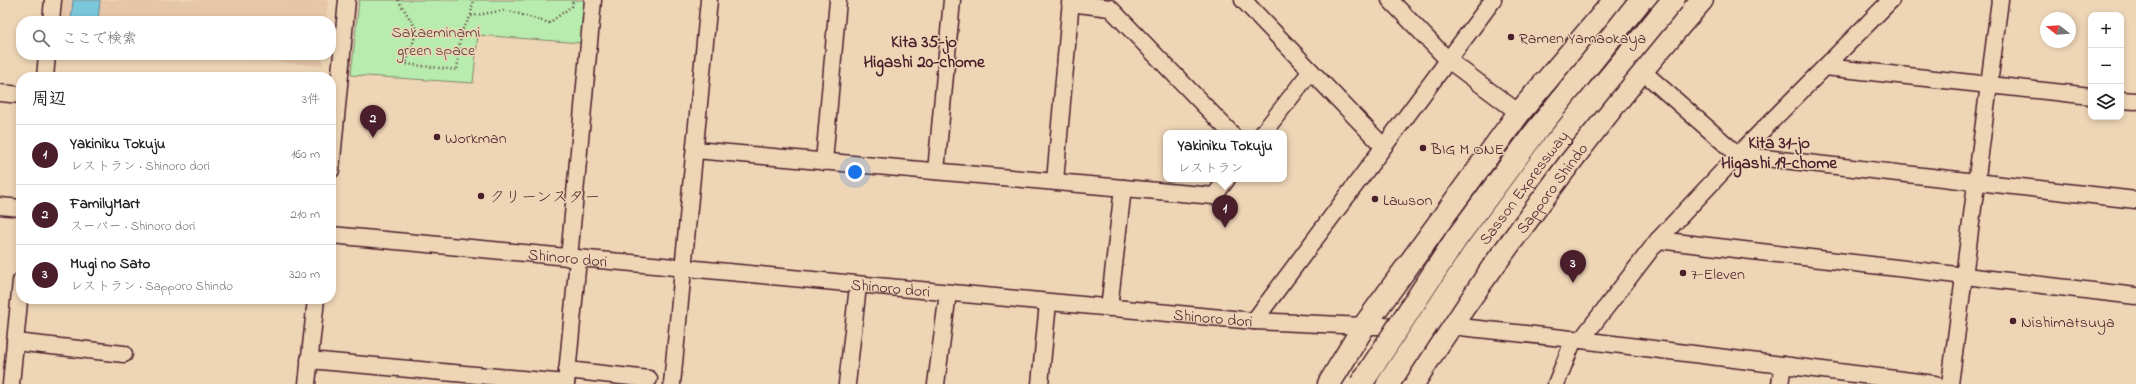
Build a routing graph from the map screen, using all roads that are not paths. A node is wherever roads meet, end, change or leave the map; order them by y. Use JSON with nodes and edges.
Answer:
{"nodes":[{"id":1,"x":53,"y":0,"type":"edge"},
{"id":2,"x":347,"y":0,"type":"edge"},
{"id":3,"x":593,"y":0,"type":"edge"},
{"id":4,"x":709,"y":0,"type":"edge"},
{"id":5,"x":838,"y":0,"type":"edge"},
{"id":6,"x":952,"y":0,"type":"edge"},
{"id":7,"x":1243,"y":0,"type":"edge"},
{"id":8,"x":1390,"y":0,"type":"edge"},
{"id":9,"x":1492,"y":0,"type":"edge"},
{"id":10,"x":1615,"y":0,"type":"edge"},
{"id":11,"x":1641,"y":0,"type":"edge"},
{"id":12,"x":1673,"y":0,"type":"edge"},
{"id":13,"x":1702,"y":0,"type":"edge"},
{"id":14,"x":1891,"y":0,"type":"edge"},
{"id":15,"x":2000,"y":0,"type":"edge"},
{"id":16,"x":1071,"y":1,"type":"edge"},
{"id":17,"x":51,"y":16,"type":"edge"},
{"id":18,"x":1447,"y":59,"type":"junction"},
{"id":19,"x":47,"y":60,"type":"edge"},
{"id":20,"x":1825,"y":67,"type":"junction"},
{"id":21,"x":1642,"y":70,"type":"junction"},
{"id":22,"x":1311,"y":71,"type":"junction"},
{"id":23,"x":45,"y":72,"type":"edge"},
{"id":24,"x":1990,"y":85,"type":"junction"},
{"id":25,"x":0,"y":93,"type":"edge"},
{"id":26,"x":16,"y":95,"type":"edge"},
{"id":27,"x":2088,"y":96,"type":"edge"},
{"id":28,"x":2124,"y":100,"type":"edge"},
{"id":29,"x":2136,"y":101,"type":"edge"},
{"id":30,"x":1519,"y":113,"type":"junction"},
{"id":31,"x":336,"y":117,"type":"edge"},
{"id":32,"x":1228,"y":130,"type":"edge"},
{"id":33,"x":1265,"y":130,"type":"edge"},
{"id":34,"x":1383,"y":146,"type":"junction"},
{"id":35,"x":695,"y":150,"type":"junction"},
{"id":36,"x":1738,"y":155,"type":"junction"},
{"id":37,"x":824,"y":162,"type":"junction"},
{"id":38,"x":936,"y":171,"type":"junction"},
{"id":39,"x":1055,"y":181,"type":"junction"},
{"id":40,"x":1225,"y":182,"type":"edge"},
{"id":41,"x":1977,"y":182,"type":"junction"},
{"id":42,"x":1123,"y":188,"type":"junction"},
{"id":43,"x":2136,"y":200,"type":"edge"},
{"id":44,"x":0,"y":206,"type":"edge"},
{"id":45,"x":16,"y":208,"type":"edge"},
{"id":46,"x":336,"y":235,"type":"edge"},
{"id":47,"x":1658,"y":240,"type":"junction"},
{"id":48,"x":574,"y":259,"type":"junction"},
{"id":49,"x":683,"y":269,"type":"junction"},
{"id":50,"x":1965,"y":276,"type":"junction"},
{"id":51,"x":858,"y":286,"type":"junction"},
{"id":52,"x":948,"y":293,"type":"junction"},
{"id":53,"x":2136,"y":296,"type":"edge"},
{"id":54,"x":1048,"y":303,"type":"junction"},
{"id":55,"x":19,"y":304,"type":"edge"},
{"id":56,"x":315,"y":304,"type":"edge"},
{"id":57,"x":1109,"y":308,"type":"junction"},
{"id":58,"x":1254,"y":322,"type":"junction"},
{"id":59,"x":1364,"y":326,"type":"junction"},
{"id":60,"x":1451,"y":326,"type":"junction"},
{"id":61,"x":1577,"y":340,"type":"junction"},
{"id":62,"x":15,"y":342,"type":"junction"},
{"id":63,"x":124,"y":354,"type":"dead end"},
{"id":64,"x":309,"y":360,"type":"junction"},
{"id":65,"x":1783,"y":365,"type":"junction"},
{"id":66,"x":649,"y":378,"type":"dead end"},
{"id":67,"x":566,"y":379,"type":"edge"},
{"id":68,"x":11,"y":384,"type":"edge"},
{"id":69,"x":306,"y":384,"type":"edge"},
{"id":70,"x":672,"y":384,"type":"edge"},
{"id":71,"x":847,"y":384,"type":"edge"},
{"id":72,"x":936,"y":384,"type":"edge"},
{"id":73,"x":1040,"y":384,"type":"edge"},
{"id":74,"x":1329,"y":384,"type":"edge"},
{"id":75,"x":1360,"y":384,"type":"edge"},
{"id":76,"x":1388,"y":384,"type":"edge"},
{"id":77,"x":1413,"y":384,"type":"edge"},
{"id":78,"x":1556,"y":384,"type":"edge"},
{"id":79,"x":1780,"y":384,"type":"edge"},
{"id":80,"x":1935,"y":384,"type":"edge"},
{"id":81,"x":1950,"y":384,"type":"edge"}],
"edges":[{"from":1,"to":17,"type":"street"},
{"from":2,"to":31,"type":"street"},
{"from":3,"to":48,"type":"street"},
{"from":4,"to":35,"type":"street"},
{"from":5,"to":37,"type":"street"},
{"from":6,"to":38,"type":"street"},
{"from":7,"to":22,"type":"street"},
{"from":8,"to":18,"type":"street"},
{"from":9,"to":18,"type":"street"},
{"from":10,"to":30,"type":"highway"},
{"from":11,"to":75,"type":"highway","name":"Sasson Expressway","bridge":true},
{"from":12,"to":76,"type":"highway","name":"Sasson Expressway","bridge":true},
{"from":13,"to":21,"type":"highway","name":"Sapporo Shindo"},
{"from":14,"to":20,"type":"street"},
{"from":15,"to":24,"type":"street"},
{"from":16,"to":32,"type":"street"},
{"from":16,"to":39,"type":"street"},
{"from":18,"to":30,"type":"street"},
{"from":18,"to":34,"type":"street"},
{"from":19,"to":23,"type":"street"},
{"from":20,"to":24,"type":"street"},
{"from":20,"to":36,"type":"street"},
{"from":21,"to":36,"type":"street"},
{"from":21,"to":60,"type":"highway","name":"Sapporo Shindo"},
{"from":22,"to":33,"type":"street"},
{"from":22,"to":34,"type":"street"},
{"from":24,"to":27,"type":"street"},
{"from":24,"to":41,"type":"street"},
{"from":25,"to":26,"type":"street"},
{"from":28,"to":29,"type":"street"},
{"from":30,"to":59,"type":"highway"},
{"from":34,"to":58,"type":"street"},
{"from":35,"to":37,"type":"street"},
{"from":35,"to":49,"type":"street"},
{"from":36,"to":41,"type":"street"},
{"from":36,"to":47,"type":"street"},
{"from":37,"to":38,"type":"street"},
{"from":38,"to":39,"type":"street"},
{"from":39,"to":42,"type":"street"},
{"from":40,"to":42,"type":"street"},
{"from":41,"to":43,"type":"street"},
{"from":41,"to":50,"type":"street"},
{"from":42,"to":57,"type":"street"},
{"from":44,"to":45,"type":"street"},
{"from":46,"to":48,"type":"street","name":"Shinoro dori"},
{"from":47,"to":50,"type":"street"},
{"from":47,"to":61,"type":"street"},
{"from":48,"to":49,"type":"street","name":"Shinoro dori"},
{"from":48,"to":67,"type":"street"},
{"from":49,"to":51,"type":"street","name":"Shinoro dori"},
{"from":49,"to":70,"type":"street"},
{"from":50,"to":53,"type":"street"},
{"from":50,"to":81,"type":"street"},
{"from":51,"to":52,"type":"street","name":"Shinoro dori"},
{"from":51,"to":71,"type":"street"},
{"from":52,"to":54,"type":"street","name":"Shinoro dori"},
{"from":52,"to":72,"type":"street"},
{"from":54,"to":57,"type":"street","name":"Shinoro dori"},
{"from":54,"to":73,"type":"street"},
{"from":55,"to":62,"type":"street"},
{"from":56,"to":64,"type":"street"},
{"from":57,"to":58,"type":"street","name":"Shinoro dori"},
{"from":58,"to":59,"type":"street","name":"Shinoro dori"},
{"from":59,"to":60,"type":"street","name":"Shinoro dori"},
{"from":59,"to":74,"type":"highway"},
{"from":60,"to":61,"type":"street","name":"Shinoro dori"},
{"from":60,"to":77,"type":"highway","name":"Sapporo Shindo"},
{"from":61,"to":65,"type":"street","name":"Shinoro dori"},
{"from":61,"to":78,"type":"street"},
{"from":62,"to":63,"type":"street"},
{"from":62,"to":68,"type":"street"},
{"from":64,"to":67,"type":"street"},
{"from":64,"to":69,"type":"street"},
{"from":65,"to":79,"type":"street"},
{"from":65,"to":80,"type":"street","name":"Shinoro dori"},
{"from":66,"to":67,"type":"street"}]}
